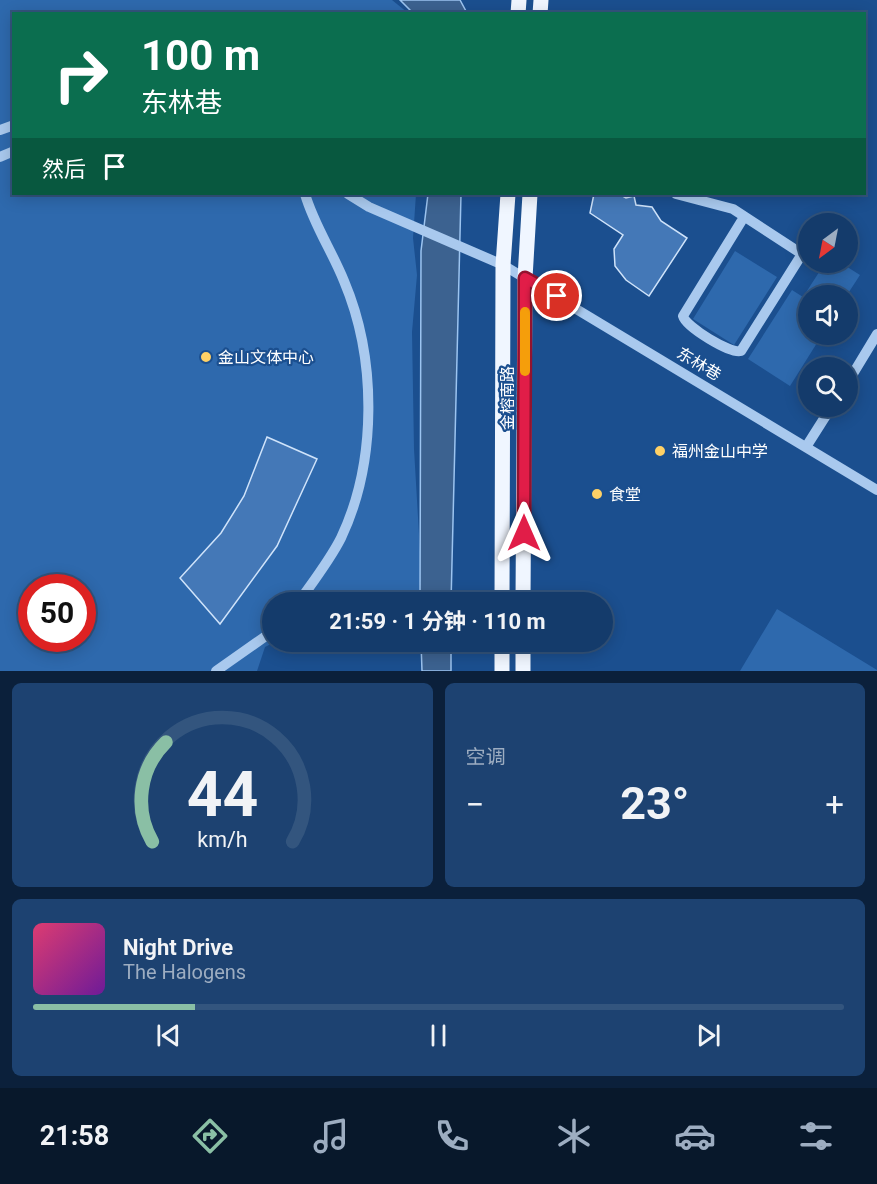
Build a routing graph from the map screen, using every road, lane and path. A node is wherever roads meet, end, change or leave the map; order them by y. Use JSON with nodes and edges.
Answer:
{"nodes":[{"id":1,"x":305,"y":195,"type":"edge"},
{"id":2,"x":350,"y":195,"type":"edge"},
{"id":3,"x":508,"y":195,"type":"edge"},
{"id":4,"x":530,"y":195,"type":"edge"},
{"id":5,"x":680,"y":195,"type":"edge"},
{"id":6,"x":744,"y":217,"type":"junction"},
{"id":7,"x":798,"y":252,"type":"edge"},
{"id":8,"x":503,"y":266,"type":"junction"},
{"id":9,"x":800,"y":273,"type":"edge"},
{"id":10,"x":525,"y":278,"type":"junction"},
{"id":11,"x":877,"y":334,"type":"edge"},
{"id":12,"x":858,"y":365,"type":"edge"},
{"id":13,"x":825,"y":417,"type":"edge"},
{"id":14,"x":806,"y":447,"type":"junction"},
{"id":15,"x":877,"y":490,"type":"edge"},
{"id":16,"x":305,"y":592,"type":"edge"},
{"id":17,"x":502,"y":592,"type":"edge"},
{"id":18,"x":524,"y":592,"type":"edge"},
{"id":19,"x":262,"y":639,"type":"edge"},
{"id":20,"x":502,"y":652,"type":"edge"},
{"id":21,"x":523,"y":652,"type":"edge"},
{"id":22,"x":216,"y":671,"type":"edge"},
{"id":23,"x":502,"y":671,"type":"edge"},
{"id":24,"x":523,"y":671,"type":"edge"}],
"edges":[{"from":1,"to":16,"type":"street"},
{"from":2,"to":8,"type":"street","name":"东林巷"},
{"from":3,"to":8,"type":"main road","name":"金榕南路"},
{"from":4,"to":10,"type":"main road","name":"金榕南路"},
{"from":5,"to":6,"type":"street"},
{"from":6,"to":7,"type":"street"},
{"from":6,"to":9,"type":"street"},
{"from":8,"to":10,"type":"street","name":"东林巷"},
{"from":8,"to":17,"type":"main road","name":"金榕南路"},
{"from":10,"to":14,"type":"street","name":"东林巷"},
{"from":10,"to":18,"type":"main road","name":"金榕南路"},
{"from":11,"to":12,"type":"street"},
{"from":13,"to":14,"type":"street"},
{"from":14,"to":15,"type":"street","name":"东林巷"},
{"from":19,"to":22,"type":"street"},
{"from":20,"to":23,"type":"main road"},
{"from":21,"to":24,"type":"main road"}]}
